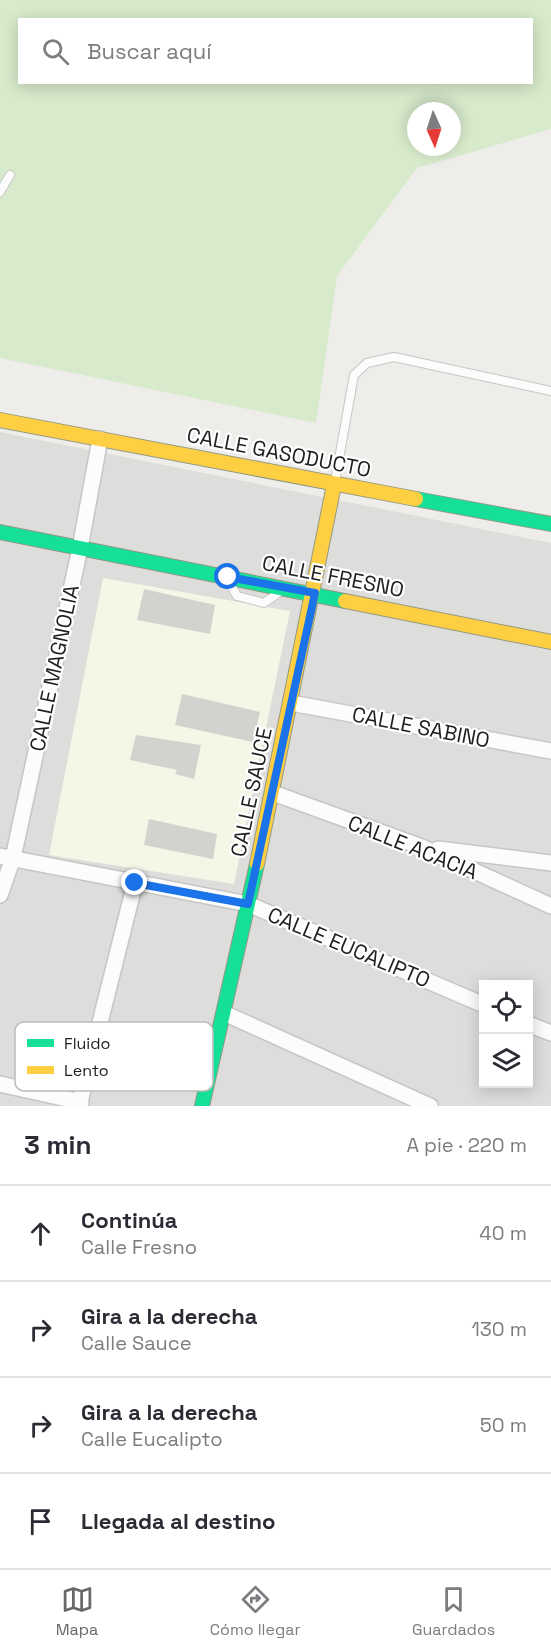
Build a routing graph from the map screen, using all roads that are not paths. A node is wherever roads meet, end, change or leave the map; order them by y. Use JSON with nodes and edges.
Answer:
{"nodes":[{"id":1,"x":10,"y":176,"type":"dead end"},
{"id":2,"x":0,"y":192,"type":"edge"},
{"id":3,"x":551,"y":391,"type":"edge"},
{"id":4,"x":0,"y":420,"type":"edge"},
{"id":5,"x":100,"y":438,"type":"junction"},
{"id":6,"x":334,"y":485,"type":"junction"},
{"id":7,"x":551,"y":524,"type":"edge"},
{"id":8,"x":0,"y":532,"type":"edge"},
{"id":9,"x":80,"y":548,"type":"junction"},
{"id":10,"x":315,"y":593,"type":"junction"},
{"id":11,"x":551,"y":642,"type":"edge"},
{"id":12,"x":291,"y":703,"type":"junction"},
{"id":13,"x":551,"y":751,"type":"edge"},
{"id":14,"x":273,"y":793,"type":"junction"},
{"id":15,"x":423,"y":847,"type":"junction"},
{"id":16,"x":7,"y":857,"type":"edge"},
{"id":17,"x":551,"y":863,"type":"edge"},
{"id":18,"x":135,"y":883,"type":"junction"},
{"id":19,"x":0,"y":895,"type":"edge"},
{"id":20,"x":248,"y":904,"type":"junction"},
{"id":21,"x":551,"y":906,"type":"edge"},
{"id":22,"x":479,"y":1003,"type":"edge"},
{"id":23,"x":226,"y":1014,"type":"junction"},
{"id":24,"x":100,"y":1022,"type":"edge"},
{"id":25,"x":533,"y":1026,"type":"edge"},
{"id":26,"x":551,"y":1034,"type":"edge"},
{"id":27,"x":213,"y":1064,"type":"edge"},
{"id":28,"x":0,"y":1084,"type":"edge"},
{"id":29,"x":15,"y":1088,"type":"edge"},
{"id":30,"x":28,"y":1091,"type":"edge"},
{"id":31,"x":206,"y":1091,"type":"edge"},
{"id":32,"x":80,"y":1104,"type":"edge"},
{"id":33,"x":202,"y":1106,"type":"edge"},
{"id":34,"x":430,"y":1106,"type":"edge"}],
"edges":[{"from":1,"to":2,"type":"lane"},
{"from":3,"to":6,"type":"lane"},
{"from":4,"to":5,"type":"street","name":"CALLE GASODUCTO"},
{"from":5,"to":6,"type":"street","name":"CALLE GASODUCTO"},
{"from":5,"to":9,"type":"street","name":"CALLE MAGNOLIA"},
{"from":6,"to":7,"type":"street","name":"CALLE GASODUCTO"},
{"from":6,"to":10,"type":"street","name":"CALLE SAUCE"},
{"from":8,"to":9,"type":"street","name":"CALLE FRESNO"},
{"from":9,"to":10,"type":"street","name":"CALLE FRESNO"},
{"from":9,"to":16,"type":"street","name":"CALLE MAGNOLIA"},
{"from":10,"to":11,"type":"street","name":"CALLE FRESNO"},
{"from":10,"to":12,"type":"street","name":"CALLE SAUCE"},
{"from":12,"to":13,"type":"street","name":"CALLE SABINO"},
{"from":12,"to":14,"type":"street","name":"CALLE SAUCE"},
{"from":14,"to":15,"type":"street","name":"CALLE ACACIA"},
{"from":14,"to":20,"type":"street","name":"CALLE SAUCE"},
{"from":15,"to":17,"type":"street"},
{"from":15,"to":21,"type":"street","name":"CALLE ACACIA"},
{"from":16,"to":18,"type":"street","name":"CALLE EUCALIPTO"},
{"from":16,"to":19,"type":"street","name":"CALLE MAGNOLIA"},
{"from":18,"to":20,"type":"street","name":"CALLE EUCALIPTO"},
{"from":18,"to":24,"type":"street"},
{"from":20,"to":22,"type":"street","name":"CALLE EUCALIPTO"},
{"from":20,"to":23,"type":"street","name":"CALLE SAUCE"},
{"from":23,"to":27,"type":"street","name":"CALLE SAUCE"},
{"from":23,"to":34,"type":"street"},
{"from":25,"to":26,"type":"street"},
{"from":28,"to":29,"type":"street"},
{"from":30,"to":32,"type":"street"},
{"from":31,"to":33,"type":"street","name":"CALLE SAUCE"}]}
